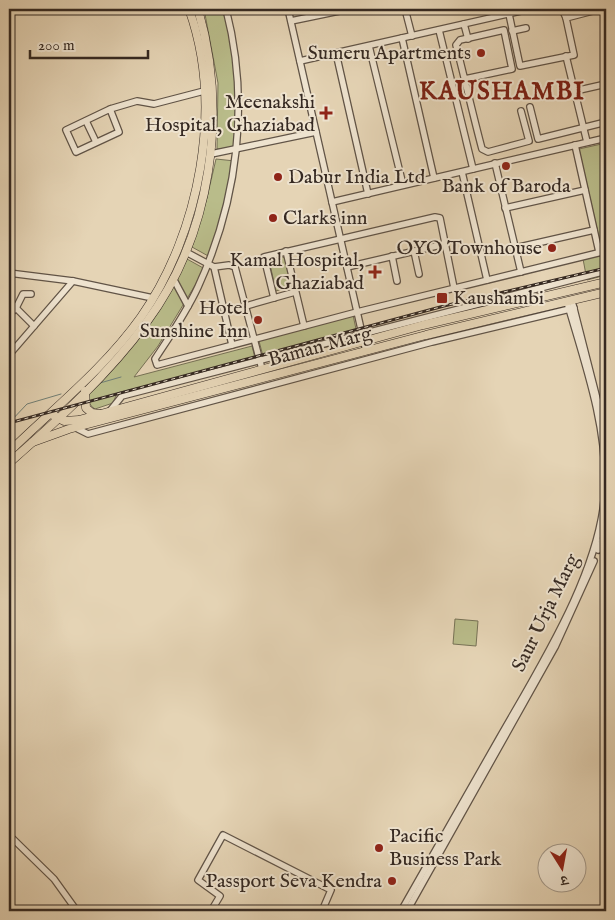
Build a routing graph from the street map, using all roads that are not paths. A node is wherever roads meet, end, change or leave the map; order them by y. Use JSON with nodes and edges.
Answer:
{"nodes":[{"id":1,"x":189,"y":9,"type":"edge"},
{"id":2,"x":198,"y":9,"type":"edge"},
{"id":3,"x":226,"y":9,"type":"edge"},
{"id":4,"x":288,"y":9,"type":"edge"},
{"id":5,"x":348,"y":9,"type":"edge"},
{"id":6,"x":405,"y":9,"type":"edge"},
{"id":7,"x":496,"y":9,"type":"edge"},
{"id":8,"x":530,"y":9,"type":"edge"},
{"id":9,"x":562,"y":9,"type":"edge"},
{"id":10,"x":593,"y":11,"type":"dead end"},
{"id":11,"x":509,"y":14,"type":"junction"},
{"id":12,"x":496,"y":16,"type":"junction"},
{"id":13,"x":566,"y":18,"type":"junction"},
{"id":14,"x":291,"y":21,"type":"junction"},
{"id":15,"x":464,"y":24,"type":"junction"},
{"id":16,"x":526,"y":28,"type":"dead end"},
{"id":17,"x":439,"y":30,"type":"junction"},
{"id":18,"x":512,"y":31,"type":"junction"},
{"id":19,"x":412,"y":36,"type":"junction"},
{"id":20,"x":402,"y":38,"type":"junction"},
{"id":21,"x":468,"y":39,"type":"junction"},
{"id":22,"x":202,"y":45,"type":"junction"},
{"id":23,"x":369,"y":46,"type":"junction"},
{"id":24,"x":336,"y":53,"type":"junction"},
{"id":25,"x":566,"y":56,"type":"junction"},
{"id":26,"x":300,"y":61,"type":"junction"},
{"id":27,"x":465,"y":80,"type":"junction"},
{"id":28,"x":606,"y":84,"type":"edge"},
{"id":29,"x":204,"y":91,"type":"junction"},
{"id":30,"x":575,"y":91,"type":"junction"},
{"id":31,"x":469,"y":98,"type":"junction"},
{"id":32,"x":456,"y":101,"type":"junction"},
{"id":33,"x":530,"y":107,"type":"dead end"},
{"id":34,"x":110,"y":110,"type":"junction"},
{"id":35,"x":522,"y":111,"type":"dead end"},
{"id":36,"x":86,"y":120,"type":"junction"},
{"id":37,"x":606,"y":122,"type":"edge"},
{"id":38,"x":584,"y":127,"type":"junction"},
{"id":39,"x":316,"y":132,"type":"junction"},
{"id":40,"x":606,"y":138,"type":"edge"},
{"id":41,"x":96,"y":142,"type":"junction"},
{"id":42,"x":588,"y":142,"type":"junction"},
{"id":43,"x":575,"y":145,"type":"junction"},
{"id":44,"x":237,"y":149,"type":"junction"},
{"id":45,"x":495,"y":150,"type":"junction"},
{"id":46,"x":211,"y":154,"type":"junction"},
{"id":47,"x":497,"y":163,"type":"junction"},
{"id":48,"x":473,"y":169,"type":"junction"},
{"id":49,"x":462,"y":172,"type":"junction"},
{"id":50,"x":434,"y":178,"type":"junction"},
{"id":51,"x":403,"y":186,"type":"junction"},
{"id":52,"x":585,"y":190,"type":"junction"},
{"id":53,"x":368,"y":194,"type":"junction"},
{"id":54,"x":332,"y":202,"type":"junction"},
{"id":55,"x":506,"y":208,"type":"junction"},
{"id":56,"x":190,"y":213,"type":"junction"},
{"id":57,"x":198,"y":215,"type":"junction"},
{"id":58,"x":594,"y":230,"type":"junction"},
{"id":59,"x":340,"y":239,"type":"junction"},
{"id":60,"x":445,"y":244,"type":"junction"},
{"id":61,"x":515,"y":248,"type":"junction"},
{"id":62,"x":286,"y":251,"type":"junction"},
{"id":63,"x":414,"y":251,"type":"junction"},
{"id":64,"x":606,"y":251,"type":"edge"},
{"id":65,"x":186,"y":252,"type":"junction"},
{"id":66,"x":599,"y":252,"type":"junction"},
{"id":67,"x":392,"y":256,"type":"junction"},
{"id":68,"x":211,"y":266,"type":"junction"},
{"id":69,"x":347,"y":267,"type":"junction"},
{"id":70,"x":606,"y":271,"type":"edge"},
{"id":71,"x":521,"y":272,"type":"junction"},
{"id":72,"x":9,"y":274,"type":"edge"},
{"id":73,"x":419,"y":274,"type":"dead end"},
{"id":74,"x":172,"y":278,"type":"junction"},
{"id":75,"x":487,"y":280,"type":"junction"},
{"id":76,"x":73,"y":281,"type":"junction"},
{"id":77,"x":397,"y":281,"type":"dead end"},
{"id":78,"x":606,"y":282,"type":"edge"},
{"id":79,"x":454,"y":288,"type":"junction"},
{"id":80,"x":295,"y":292,"type":"junction"},
{"id":81,"x":606,"y":292,"type":"edge"},
{"id":82,"x":30,"y":294,"type":"dead end"},
{"id":83,"x":153,"y":298,"type":"junction"},
{"id":84,"x":274,"y":298,"type":"junction"},
{"id":85,"x":9,"y":301,"type":"edge"},
{"id":86,"x":570,"y":305,"type":"junction"},
{"id":87,"x":188,"y":306,"type":"junction"},
{"id":88,"x":246,"y":306,"type":"junction"},
{"id":89,"x":16,"y":308,"type":"junction"},
{"id":90,"x":498,"y":308,"type":"junction"},
{"id":91,"x":487,"y":310,"type":"junction"},
{"id":92,"x":224,"y":312,"type":"junction"},
{"id":93,"x":357,"y":312,"type":"junction"},
{"id":94,"x":9,"y":315,"type":"edge"},
{"id":95,"x":500,"y":318,"type":"junction"},
{"id":96,"x":489,"y":320,"type":"junction"},
{"id":97,"x":34,"y":326,"type":"junction"},
{"id":98,"x":304,"y":326,"type":"junction"},
{"id":99,"x":362,"y":333,"type":"junction"},
{"id":100,"x":254,"y":339,"type":"junction"},
{"id":101,"x":364,"y":341,"type":"junction"},
{"id":102,"x":232,"y":345,"type":"junction"},
{"id":103,"x":366,"y":351,"type":"junction"},
{"id":104,"x":9,"y":355,"type":"edge"},
{"id":105,"x":259,"y":360,"type":"junction"},
{"id":106,"x":262,"y":369,"type":"junction"},
{"id":107,"x":246,"y":374,"type":"junction"},
{"id":108,"x":229,"y":378,"type":"junction"},
{"id":109,"x":244,"y":384,"type":"junction"},
{"id":110,"x":85,"y":390,"type":"junction"},
{"id":111,"x":216,"y":396,"type":"junction"},
{"id":112,"x":100,"y":414,"type":"junction"},
{"id":113,"x":112,"y":414,"type":"junction"},
{"id":114,"x":52,"y":417,"type":"junction"},
{"id":115,"x":120,"y":425,"type":"junction"},
{"id":116,"x":73,"y":428,"type":"junction"},
{"id":117,"x":33,"y":442,"type":"junction"},
{"id":118,"x":606,"y":449,"type":"edge"},
{"id":119,"x":9,"y":452,"type":"edge"},
{"id":120,"x":9,"y":463,"type":"edge"},
{"id":121,"x":606,"y":529,"type":"edge"},
{"id":122,"x":573,"y":606,"type":"junction"},
{"id":123,"x":9,"y":835,"type":"edge"},
{"id":124,"x":442,"y":844,"type":"junction"},
{"id":125,"x":77,"y":911,"type":"edge"},
{"id":126,"x":211,"y":911,"type":"edge"},
{"id":127,"x":322,"y":911,"type":"edge"},
{"id":128,"x":401,"y":911,"type":"edge"},
{"id":129,"x":407,"y":911,"type":"edge"}],
"edges":[{"from":1,"to":22,"type":"main road"},
{"from":2,"to":22,"type":"main road"},
{"from":3,"to":44,"type":"street"},
{"from":4,"to":14,"type":"street"},
{"from":5,"to":14,"type":"street"},
{"from":6,"to":19,"type":"street"},
{"from":7,"to":12,"type":"street"},
{"from":8,"to":11,"type":"street"},
{"from":9,"to":13,"type":"street"},
{"from":10,"to":13,"type":"street"},
{"from":11,"to":12,"type":"street"},
{"from":11,"to":18,"type":"street"},
{"from":12,"to":15,"type":"street"},
{"from":13,"to":25,"type":"street"},
{"from":14,"to":26,"type":"street"},
{"from":15,"to":17,"type":"street"},
{"from":15,"to":21,"type":"street"},
{"from":16,"to":18,"type":"street"},
{"from":17,"to":19,"type":"street"},
{"from":17,"to":32,"type":"street"},
{"from":18,"to":25,"type":"street"},
{"from":19,"to":20,"type":"street"},
{"from":20,"to":23,"type":"street"},
{"from":20,"to":50,"type":"street"},
{"from":21,"to":27,"type":"street"},
{"from":21,"to":27,"type":"street"},
{"from":22,"to":29,"type":"main road"},
{"from":22,"to":46,"type":"main road"},
{"from":23,"to":24,"type":"street"},
{"from":23,"to":51,"type":"street"},
{"from":24,"to":26,"type":"street"},
{"from":24,"to":53,"type":"street"},
{"from":25,"to":30,"type":"street"},
{"from":26,"to":39,"type":"street"},
{"from":27,"to":31,"type":"street"},
{"from":28,"to":30,"type":"street"},
{"from":29,"to":34,"type":"street"},
{"from":29,"to":56,"type":"main road"},
{"from":30,"to":38,"type":"street"},
{"from":31,"to":32,"type":"street"},
{"from":31,"to":45,"type":"street"},
{"from":32,"to":48,"type":"street"},
{"from":33,"to":38,"type":"street"},
{"from":34,"to":36,"type":"street"},
{"from":34,"to":41,"type":"street"},
{"from":35,"to":45,"type":"street"},
{"from":36,"to":41,"type":"street"},
{"from":36,"to":41,"type":"street"},
{"from":37,"to":38,"type":"street"},
{"from":38,"to":42,"type":"street"},
{"from":39,"to":44,"type":"street"},
{"from":39,"to":54,"type":"street"},
{"from":40,"to":42,"type":"street"},
{"from":42,"to":43,"type":"street"},
{"from":43,"to":47,"type":"street"},
{"from":43,"to":52,"type":"street"},
{"from":44,"to":46,"type":"street"},
{"from":44,"to":68,"type":"street"},
{"from":45,"to":47,"type":"street"},
{"from":46,"to":57,"type":"main road"},
{"from":47,"to":48,"type":"street"},
{"from":47,"to":55,"type":"street"},
{"from":48,"to":49,"type":"street"},
{"from":49,"to":50,"type":"street"},
{"from":49,"to":75,"type":"street"},
{"from":50,"to":51,"type":"street"},
{"from":51,"to":53,"type":"street"},
{"from":52,"to":55,"type":"street"},
{"from":52,"to":58,"type":"street"},
{"from":53,"to":54,"type":"street"},
{"from":54,"to":59,"type":"street"},
{"from":55,"to":61,"type":"street"},
{"from":56,"to":57,"type":"main road"},
{"from":56,"to":83,"type":"main road"},
{"from":57,"to":65,"type":"main road"},
{"from":58,"to":61,"type":"street"},
{"from":58,"to":66,"type":"street"},
{"from":59,"to":60,"type":"street"},
{"from":59,"to":62,"type":"street"},
{"from":59,"to":69,"type":"street"},
{"from":60,"to":63,"type":"street"},
{"from":60,"to":79,"type":"street"},
{"from":61,"to":71,"type":"street"},
{"from":62,"to":80,"type":"street"},
{"from":62,"to":84,"type":"street"},
{"from":63,"to":67,"type":"street"},
{"from":63,"to":73,"type":"street"},
{"from":64,"to":66,"type":"street"},
{"from":65,"to":68,"type":"street"},
{"from":65,"to":74,"type":"main road"},
{"from":66,"to":71,"type":"street"},
{"from":67,"to":69,"type":"street"},
{"from":67,"to":77,"type":"street"},
{"from":68,"to":87,"type":"street"},
{"from":68,"to":88,"type":"street"},
{"from":68,"to":92,"type":"street"},
{"from":69,"to":93,"type":"street"},
{"from":70,"to":99,"type":"street"},
{"from":71,"to":75,"type":"street"},
{"from":72,"to":76,"type":"street"},
{"from":74,"to":87,"type":"street"},
{"from":74,"to":110,"type":"main road"},
{"from":75,"to":79,"type":"street"},
{"from":76,"to":83,"type":"street"},
{"from":76,"to":97,"type":"street"},
{"from":78,"to":90,"type":"main road","name":"Baman Marg"},
{"from":79,"to":93,"type":"street"},
{"from":80,"to":84,"type":"street"},
{"from":80,"to":98,"type":"street"},
{"from":81,"to":86,"type":"main road","name":"Baman Marg"},
{"from":82,"to":89,"type":"street"},
{"from":83,"to":114,"type":"main road"},
{"from":84,"to":88,"type":"street"},
{"from":85,"to":89,"type":"street"},
{"from":86,"to":95,"type":"main road","name":"Baman Marg"},
{"from":86,"to":111,"type":"street"},
{"from":86,"to":118,"type":"street"},
{"from":86,"to":122,"type":"street","name":"Saur Urja Marg"},
{"from":87,"to":102,"type":"street"},
{"from":88,"to":92,"type":"street"},
{"from":88,"to":100,"type":"street"},
{"from":89,"to":94,"type":"street"},
{"from":89,"to":97,"type":"street"},
{"from":90,"to":91,"type":"main road","name":"Baman Marg"},
{"from":90,"to":95,"type":"main road"},
{"from":91,"to":96,"type":"main road"},
{"from":91,"to":101,"type":"main road","name":"Baman Marg"},
{"from":92,"to":102,"type":"street"},
{"from":93,"to":98,"type":"street"},
{"from":93,"to":99,"type":"street"},
{"from":95,"to":96,"type":"main road","name":"Baman Marg"},
{"from":96,"to":103,"type":"main road","name":"Baman Marg"},
{"from":97,"to":104,"type":"street"},
{"from":98,"to":100,"type":"street"},
{"from":99,"to":101,"type":"street"},
{"from":99,"to":105,"type":"street"},
{"from":100,"to":102,"type":"street"},
{"from":100,"to":105,"type":"street"},
{"from":101,"to":103,"type":"street"},
{"from":101,"to":106,"type":"main road","name":"Baman Marg"},
{"from":103,"to":109,"type":"main road","name":"Baman Marg"},
{"from":105,"to":106,"type":"street"},
{"from":105,"to":113,"type":"street"},
{"from":106,"to":107,"type":"main road","name":"Baman Marg"},
{"from":107,"to":108,"type":"main road","name":"Baman Marg"},
{"from":107,"to":109,"type":"main road"},
{"from":108,"to":109,"type":"main road"},
{"from":108,"to":113,"type":"main road","name":"Baman Marg"},
{"from":109,"to":111,"type":"main road","name":"Baman Marg"},
{"from":110,"to":112,"type":"main road"},
{"from":110,"to":114,"type":"main road"},
{"from":111,"to":113,"type":"main road","name":"Baman Marg"},
{"from":111,"to":115,"type":"street"},
{"from":112,"to":113,"type":"main road","name":"Baman Marg"},
{"from":112,"to":114,"type":"main road","name":"Baman Marg"},
{"from":113,"to":115,"type":"main road"},
{"from":113,"to":116,"type":"main road","name":"Baman Marg"},
{"from":114,"to":116,"type":"main road"},
{"from":114,"to":117,"type":"main road"},
{"from":114,"to":119,"type":"main road"},
{"from":115,"to":116,"type":"street"},
{"from":116,"to":117,"type":"main road","name":"Baman Marg"},
{"from":117,"to":120,"type":"main road"},
{"from":121,"to":122,"type":"street","name":"Saur Urja Marg"},
{"from":122,"to":124,"type":"street","name":"Saur Urja Marg"},
{"from":123,"to":125,"type":"street"},
{"from":124,"to":128,"type":"street","name":"Saur Urja Marg"},
{"from":124,"to":129,"type":"street","name":"Saur Urja Marg"},
{"from":126,"to":127,"type":"street"}]}
